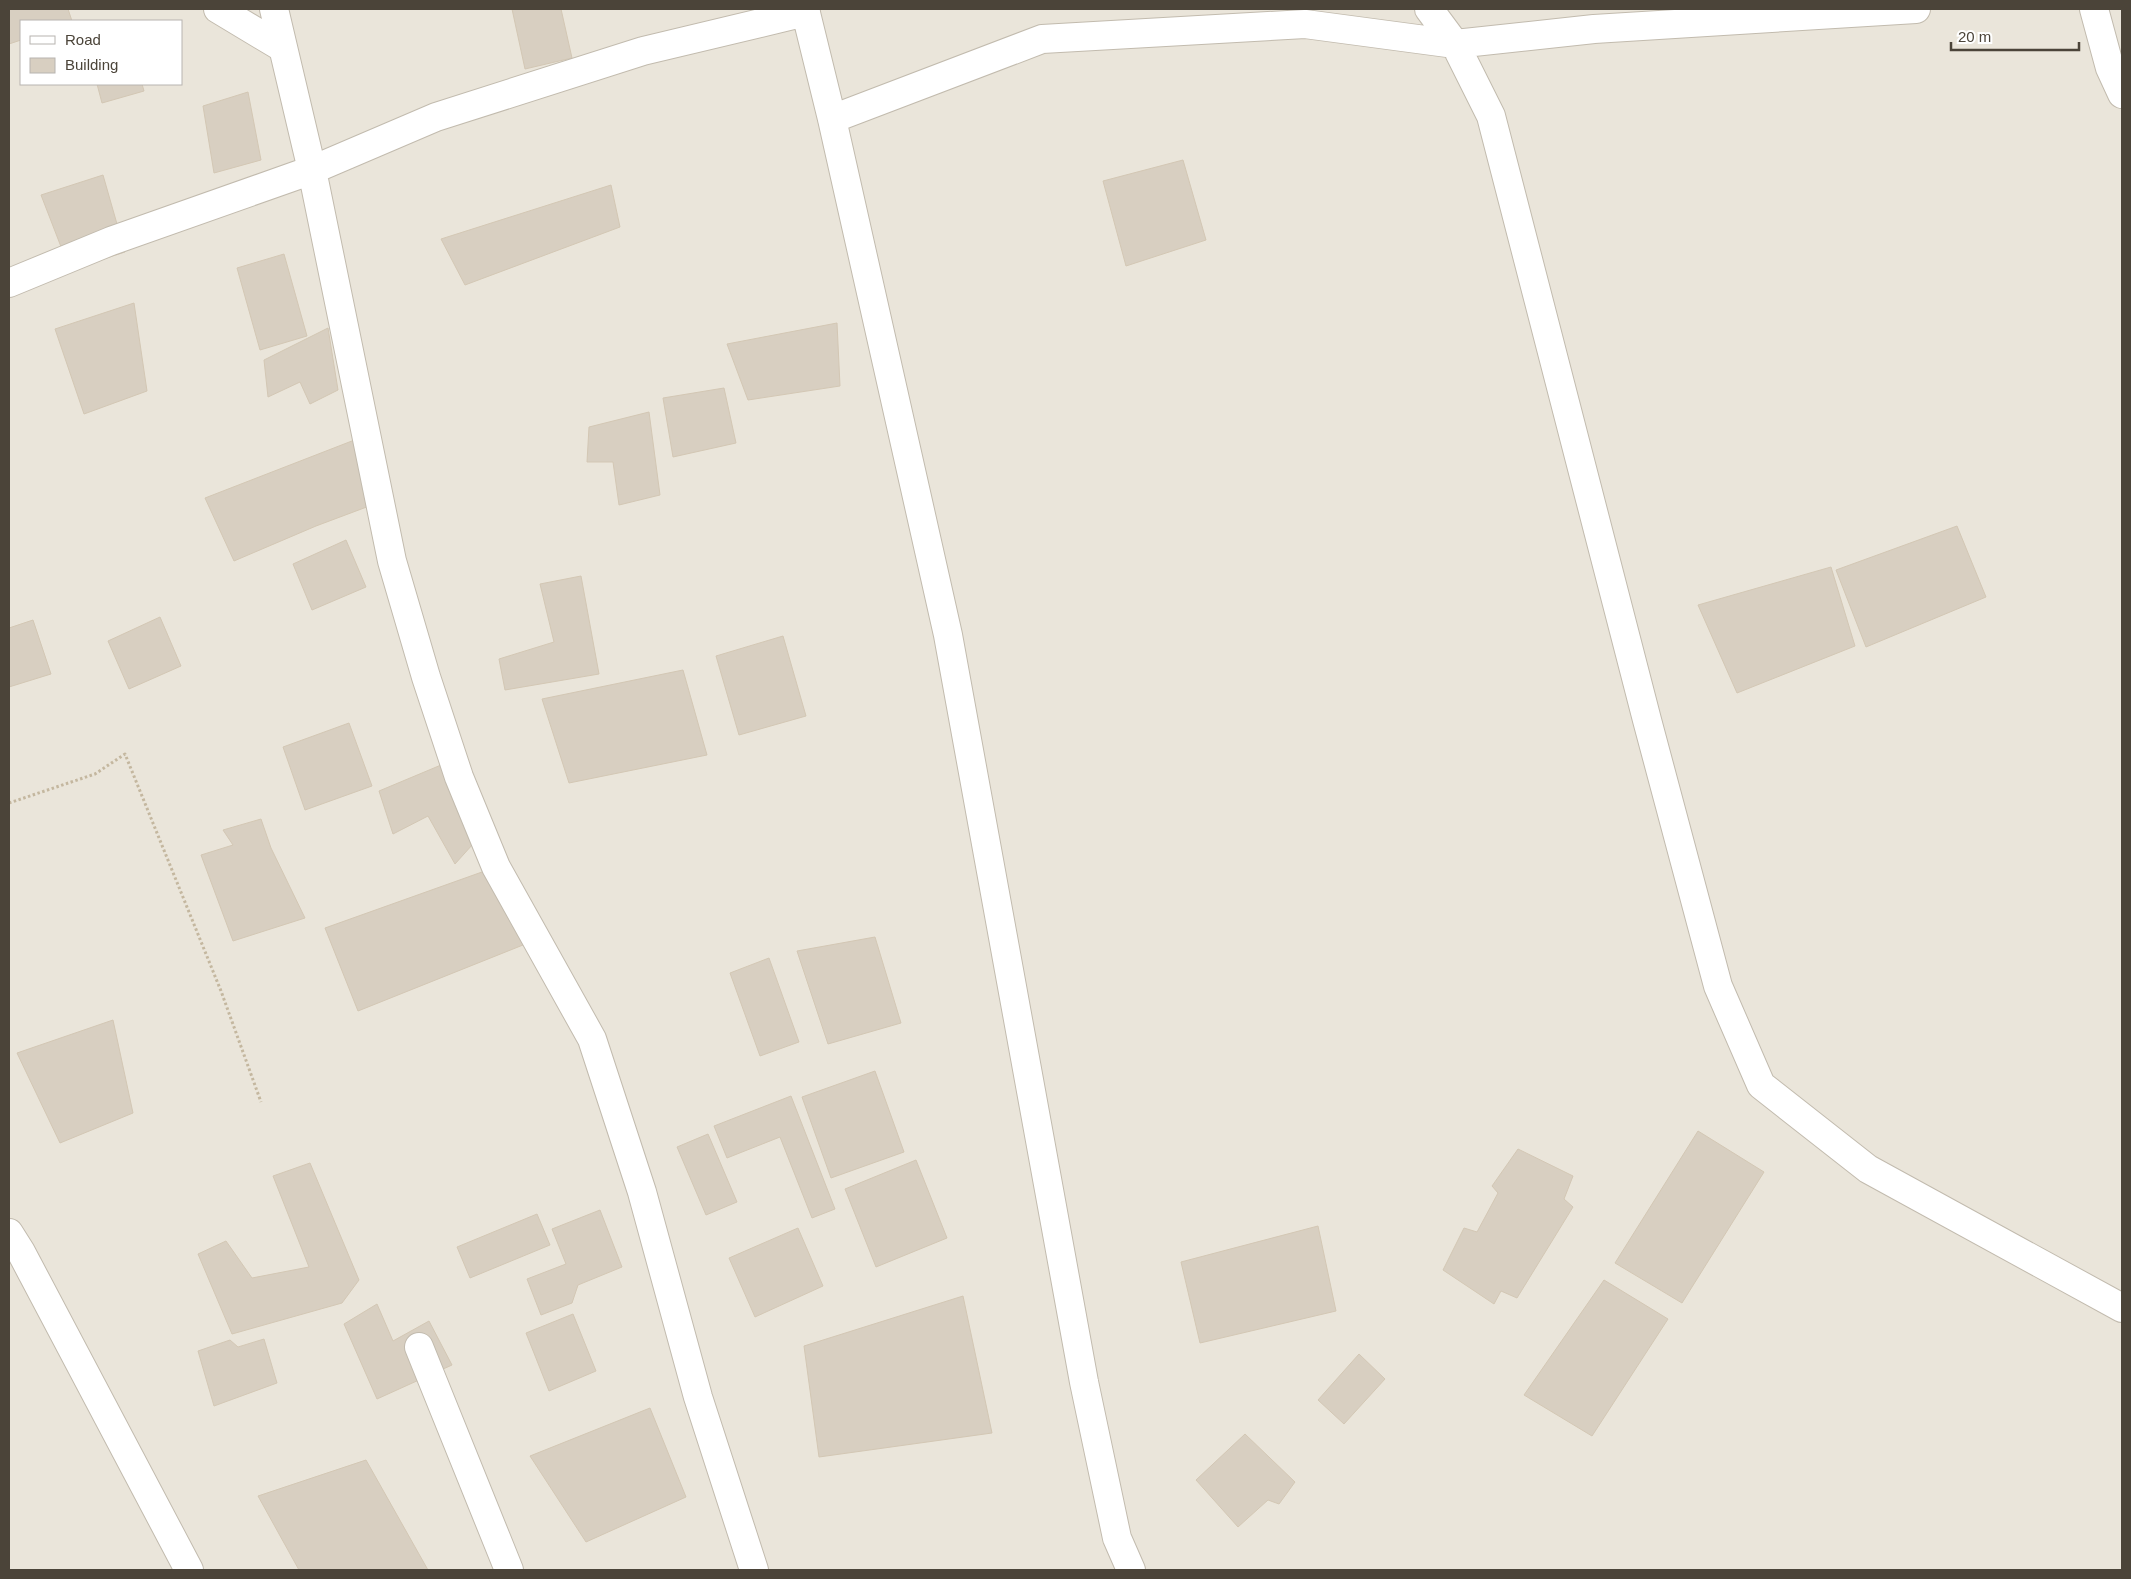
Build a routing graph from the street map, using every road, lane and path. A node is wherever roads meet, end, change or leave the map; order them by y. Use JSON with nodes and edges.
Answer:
{"nodes":[{"id":1,"x":218,"y":9,"type":"edge"},
{"id":2,"x":274,"y":9,"type":"edge"},
{"id":3,"x":1430,"y":9,"type":"edge"},
{"id":4,"x":1916,"y":9,"type":"edge"},
{"id":5,"x":2094,"y":9,"type":"edge"},
{"id":6,"x":806,"y":10,"type":"edge"},
{"id":7,"x":1455,"y":44,"type":"junction"},
{"id":8,"x":283,"y":48,"type":"junction"},
{"id":9,"x":2122,"y":94,"type":"edge"},
{"id":10,"x":832,"y":119,"type":"junction"},
{"id":11,"x":312,"y":170,"type":"junction"},
{"id":12,"x":9,"y":283,"type":"edge"},
{"id":13,"x":9,"y":803,"type":"edge"},
{"id":14,"x":261,"y":1102,"type":"dead end"},
{"id":15,"x":9,"y":1233,"type":"edge"},
{"id":16,"x":2122,"y":1308,"type":"edge"},
{"id":17,"x":418,"y":1347,"type":"dead end"},
{"id":18,"x":189,"y":1570,"type":"edge"},
{"id":19,"x":509,"y":1570,"type":"edge"},
{"id":20,"x":754,"y":1570,"type":"edge"},
{"id":21,"x":1131,"y":1570,"type":"edge"}],
"edges":[{"from":1,"to":8,"type":"street"},
{"from":2,"to":8,"type":"street"},
{"from":3,"to":7,"type":"street"},
{"from":4,"to":7,"type":"street"},
{"from":5,"to":9,"type":"street"},
{"from":6,"to":10,"type":"street"},
{"from":6,"to":11,"type":"street"},
{"from":7,"to":10,"type":"street"},
{"from":7,"to":16,"type":"street"},
{"from":8,"to":11,"type":"street"},
{"from":10,"to":21,"type":"street"},
{"from":11,"to":12,"type":"street"},
{"from":11,"to":20,"type":"street"},
{"from":13,"to":14,"type":"path"},
{"from":15,"to":18,"type":"street"},
{"from":17,"to":19,"type":"street"}]}
